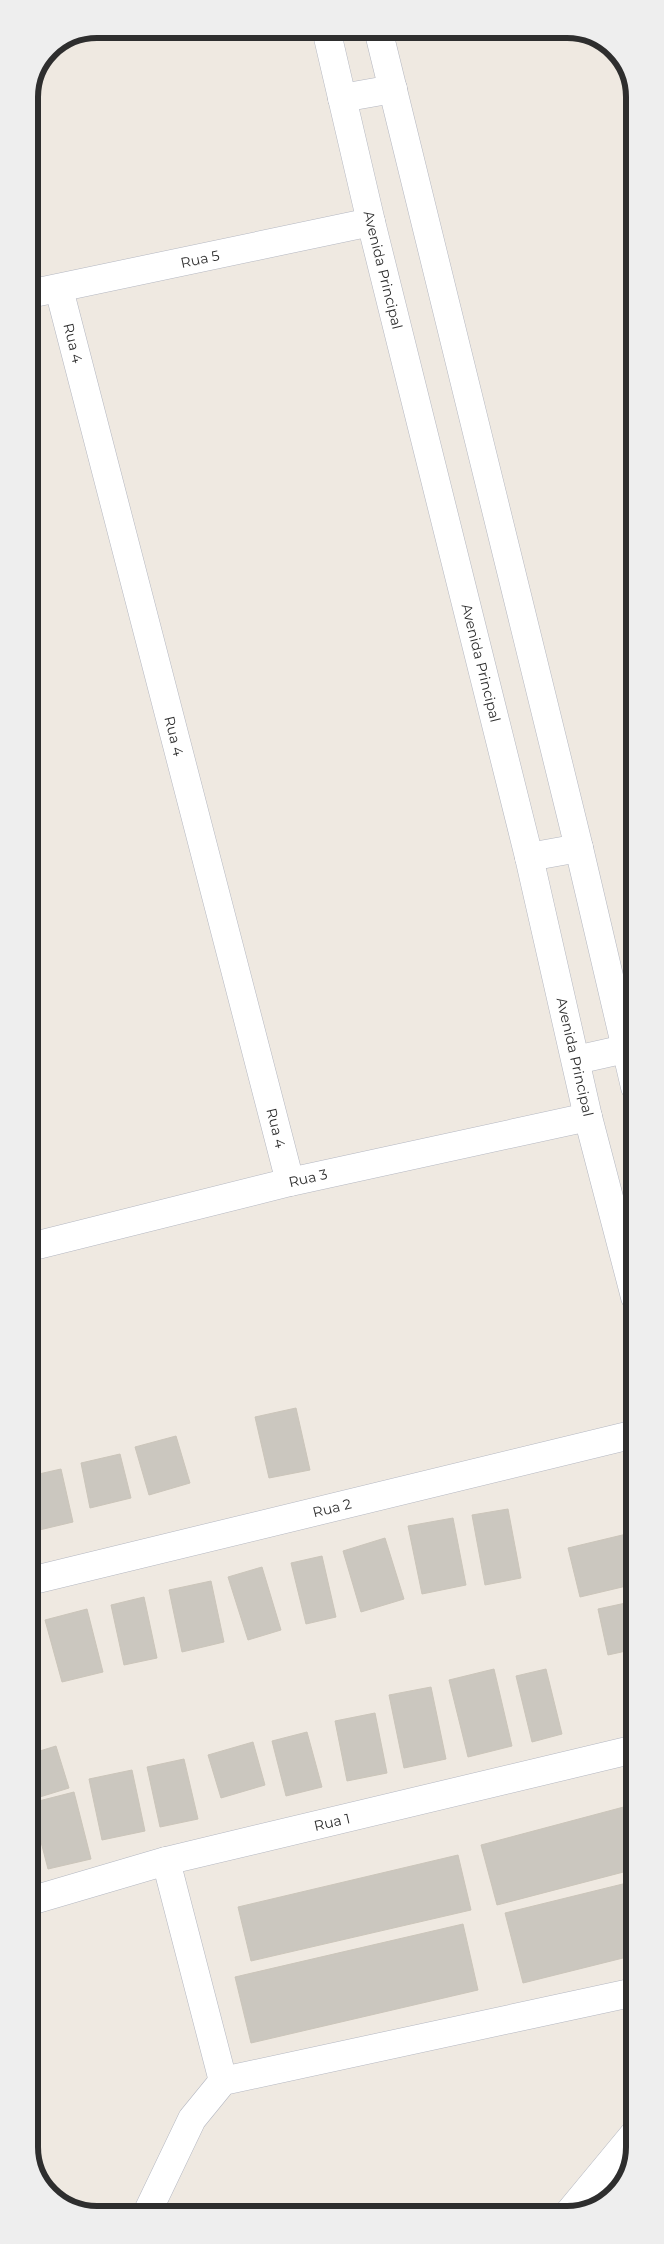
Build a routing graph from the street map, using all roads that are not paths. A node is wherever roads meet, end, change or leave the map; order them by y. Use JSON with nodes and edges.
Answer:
{"nodes":[{"id":1,"x":328,"y":38,"type":"edge"},
{"id":2,"x":380,"y":38,"type":"edge"},
{"id":3,"x":393,"y":89,"type":"junction"},
{"id":4,"x":342,"y":98,"type":"junction"},
{"id":5,"x":371,"y":222,"type":"junction"},
{"id":6,"x":59,"y":289,"type":"junction"},
{"id":7,"x":38,"y":292,"type":"edge"},
{"id":8,"x":579,"y":848,"type":"junction"},
{"id":9,"x":529,"y":857,"type":"junction"},
{"id":10,"x":625,"y":1049,"type":"junction"},
{"id":11,"x":626,"y":1053,"type":"edge"},
{"id":12,"x":576,"y":1060,"type":"junction"},
{"id":13,"x":588,"y":1117,"type":"junction"},
{"id":14,"x":290,"y":1182,"type":"junction"},
{"id":15,"x":38,"y":1245,"type":"edge"},
{"id":16,"x":626,"y":1263,"type":"edge"},
{"id":17,"x":626,"y":1436,"type":"edge"},
{"id":18,"x":38,"y":1579,"type":"edge"},
{"id":19,"x":626,"y":1751,"type":"edge"},
{"id":20,"x":166,"y":1861,"type":"junction"},
{"id":21,"x":38,"y":1899,"type":"edge"},
{"id":22,"x":626,"y":1994,"type":"edge"},
{"id":23,"x":223,"y":2081,"type":"junction"},
{"id":24,"x":626,"y":2144,"type":"edge"},
{"id":25,"x":575,"y":2205,"type":"edge"},
{"id":26,"x":150,"y":2206,"type":"edge"}],
"edges":[{"from":1,"to":4,"type":"street","name":"Avenida Principal"},
{"from":2,"to":3,"type":"street"},
{"from":3,"to":4,"type":"street"},
{"from":3,"to":8,"type":"street"},
{"from":4,"to":5,"type":"street","name":"Avenida Principal"},
{"from":5,"to":6,"type":"street","name":"Rua 5"},
{"from":5,"to":9,"type":"street","name":"Avenida Principal"},
{"from":6,"to":7,"type":"street","name":"Rua 5"},
{"from":6,"to":14,"type":"street","name":"Rua 4"},
{"from":8,"to":9,"type":"street"},
{"from":8,"to":10,"type":"street"},
{"from":9,"to":12,"type":"street","name":"Avenida Principal"},
{"from":10,"to":11,"type":"street"},
{"from":10,"to":12,"type":"street"},
{"from":12,"to":13,"type":"street","name":"Avenida Principal"},
{"from":13,"to":14,"type":"street","name":"Rua 3"},
{"from":13,"to":16,"type":"street","name":"Avenida Principal"},
{"from":14,"to":15,"type":"street","name":"Rua 3"},
{"from":17,"to":18,"type":"street","name":"Rua 2"},
{"from":19,"to":20,"type":"street","name":"Rua 1"},
{"from":20,"to":21,"type":"street","name":"Rua 1"},
{"from":20,"to":23,"type":"street"},
{"from":22,"to":23,"type":"street"},
{"from":23,"to":26,"type":"street"},
{"from":24,"to":25,"type":"street"}]}
